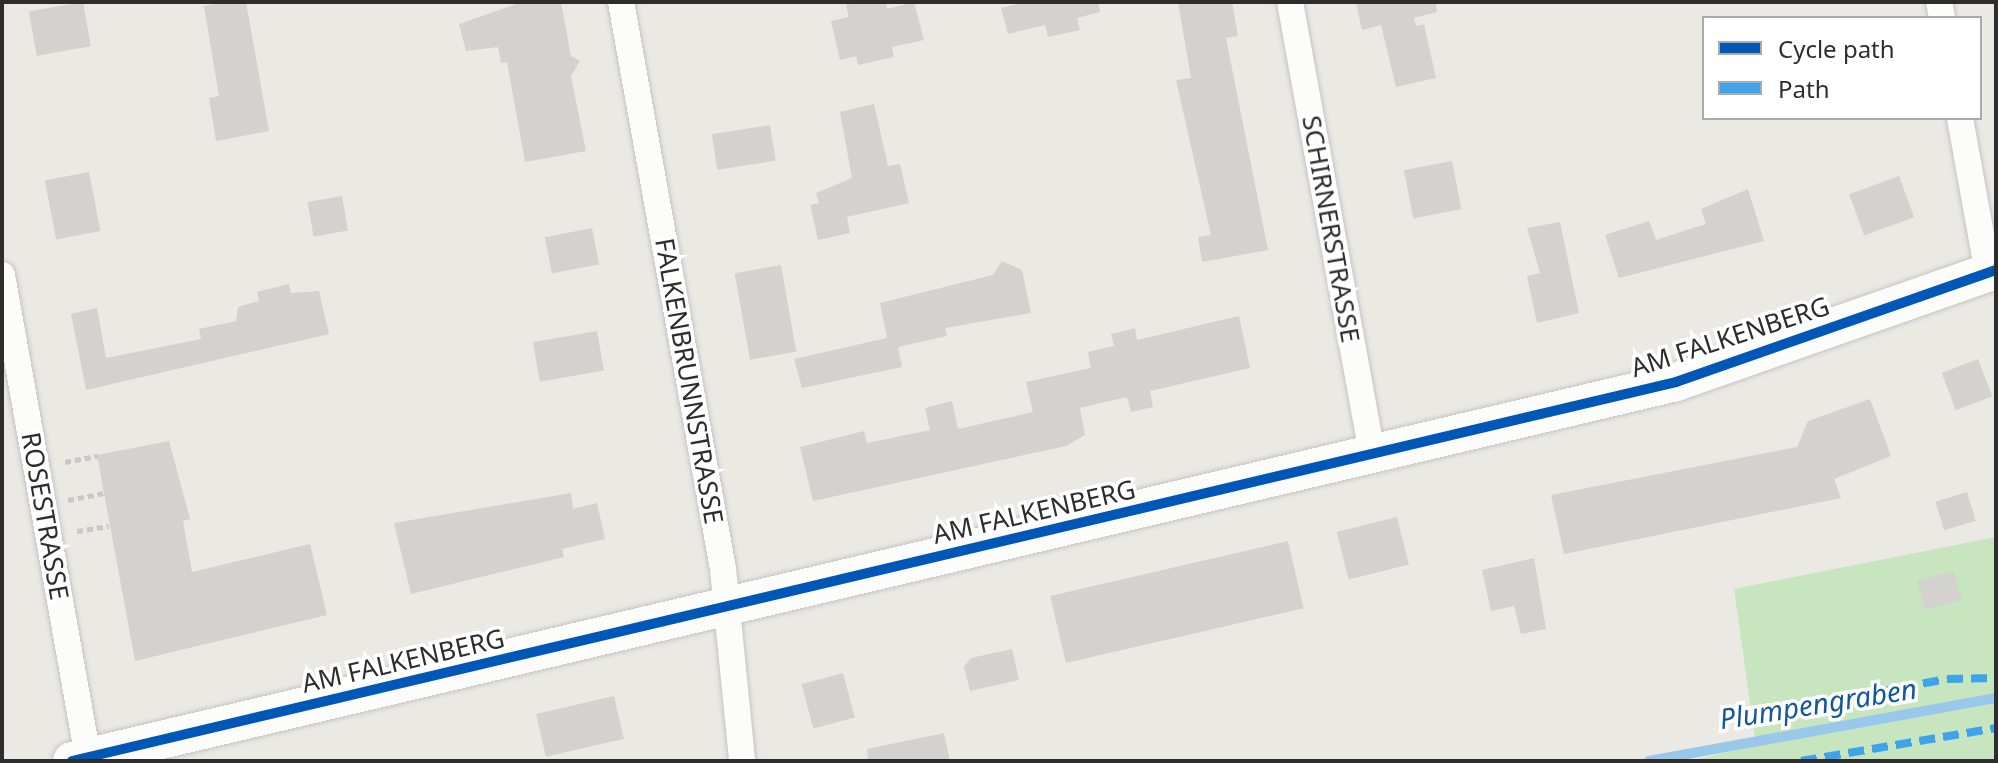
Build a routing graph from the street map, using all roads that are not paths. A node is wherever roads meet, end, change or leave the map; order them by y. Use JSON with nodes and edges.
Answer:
{"nodes":[{"id":1,"x":621,"y":2,"type":"edge"},
{"id":2,"x":1290,"y":2,"type":"edge"},
{"id":3,"x":1960,"y":120,"type":"edge"},
{"id":4,"x":1992,"y":272,"type":"edge"},
{"id":5,"x":2,"y":275,"type":"edge"},
{"id":6,"x":1372,"y":455,"type":"junction"},
{"id":7,"x":729,"y":607,"type":"junction"},
{"id":8,"x":80,"y":759,"type":"edge"},
{"id":9,"x":742,"y":761,"type":"edge"}],
"edges":[{"from":1,"to":7,"type":"street","name":"FALKENBRUNNSTRASSE"},
{"from":2,"to":6,"type":"street","name":"SCHIRNERSTRASSE"},
{"from":3,"to":4,"type":"street"},
{"from":4,"to":6,"type":"street","name":"AM FALKENBERG"},
{"from":5,"to":8,"type":"street","name":"ROSESTRASSE"},
{"from":6,"to":7,"type":"street","name":"AM FALKENBERG"},
{"from":7,"to":8,"type":"street","name":"AM FALKENBERG"},
{"from":7,"to":9,"type":"street","name":"FALKENBRUNNSTRASSE"}]}
